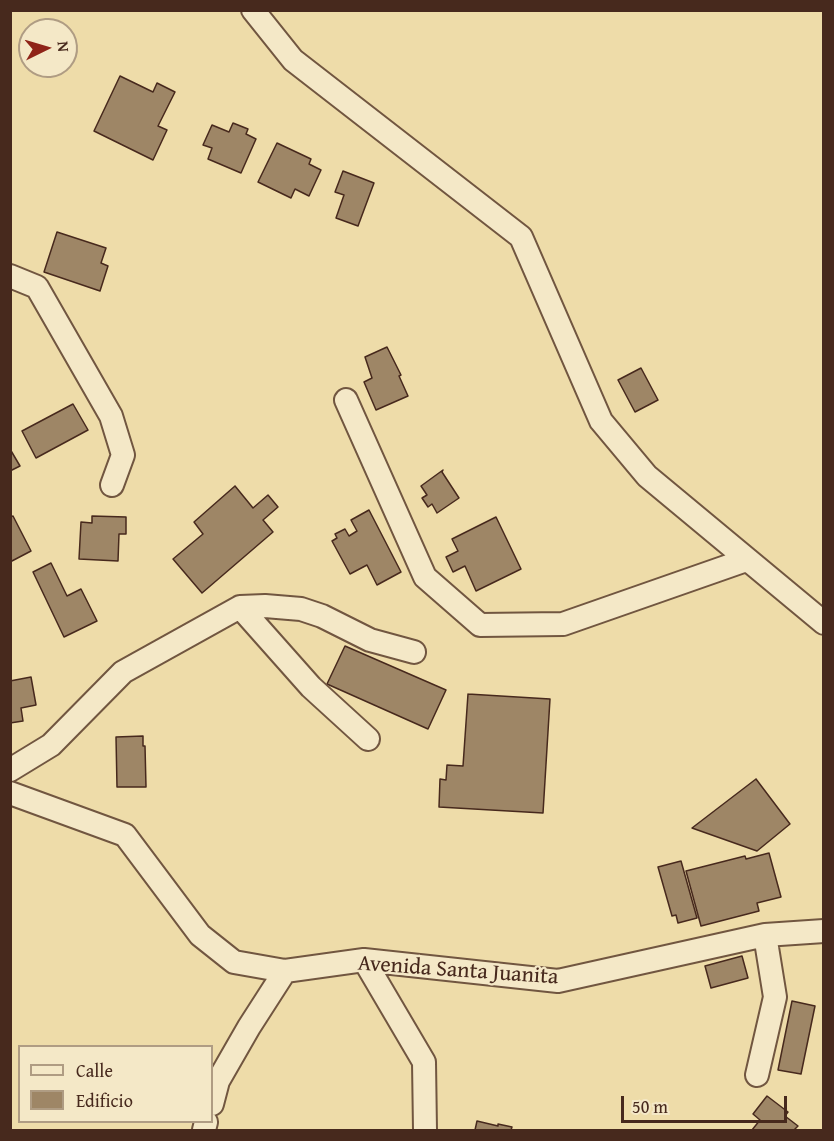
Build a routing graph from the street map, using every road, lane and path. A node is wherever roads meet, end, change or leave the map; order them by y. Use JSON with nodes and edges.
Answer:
{"nodes":[{"id":1,"x":253,"y":10,"type":"edge"},
{"id":2,"x":10,"y":276,"type":"edge"},
{"id":3,"x":346,"y":400,"type":"dead end"},
{"id":4,"x":112,"y":485,"type":"dead end"},
{"id":5,"x":746,"y":560,"type":"junction"},
{"id":6,"x":240,"y":608,"type":"junction"},
{"id":7,"x":824,"y":623,"type":"edge"},
{"id":8,"x":414,"y":652,"type":"dead end"},
{"id":9,"x":368,"y":739,"type":"dead end"},
{"id":10,"x":10,"y":770,"type":"edge"},
{"id":11,"x":10,"y":793,"type":"edge"},
{"id":12,"x":824,"y":931,"type":"edge"},
{"id":13,"x":765,"y":934,"type":"junction"},
{"id":14,"x":364,"y":960,"type":"junction"},
{"id":15,"x":285,"y":971,"type":"junction"},
{"id":16,"x":757,"y":1075,"type":"dead end"},
{"id":17,"x":213,"y":1100,"type":"edge"},
{"id":18,"x":425,"y":1131,"type":"edge"}],
"edges":[{"from":1,"to":5,"type":"street"},
{"from":2,"to":4,"type":"street"},
{"from":3,"to":5,"type":"street"},
{"from":5,"to":7,"type":"street"},
{"from":6,"to":8,"type":"street"},
{"from":6,"to":9,"type":"street"},
{"from":6,"to":10,"type":"street"},
{"from":11,"to":15,"type":"street","name":"Avenida Santa Juanita"},
{"from":12,"to":13,"type":"street","name":"Avenida Santa Juanita"},
{"from":13,"to":14,"type":"street","name":"Avenida Santa Juanita"},
{"from":13,"to":16,"type":"street"},
{"from":14,"to":15,"type":"street","name":"Avenida Santa Juanita"},
{"from":14,"to":18,"type":"street"},
{"from":15,"to":17,"type":"street"}]}
